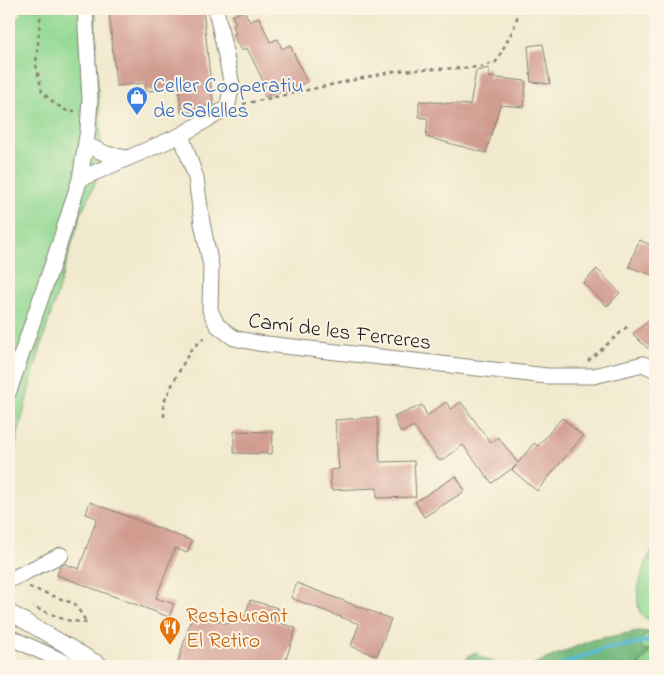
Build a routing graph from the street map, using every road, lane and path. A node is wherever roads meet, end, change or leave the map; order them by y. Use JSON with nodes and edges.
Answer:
{"nodes":[{"id":1,"x":41,"y":9,"type":"edge"},
{"id":2,"x":85,"y":9,"type":"edge"},
{"id":3,"x":216,"y":9,"type":"edge"},
{"id":4,"x":520,"y":9,"type":"edge"},
{"id":5,"x":227,"y":108,"type":"junction"},
{"id":6,"x":89,"y":112,"type":"junction"},
{"id":7,"x":181,"y":135,"type":"junction"},
{"id":8,"x":86,"y":145,"type":"junction"},
{"id":9,"x":127,"y":158,"type":"junction"},
{"id":10,"x":80,"y":178,"type":"junction"},
{"id":11,"x":217,"y":325,"type":"junction"},
{"id":12,"x":628,"y":326,"type":"dead end"},
{"id":13,"x":655,"y":370,"type":"edge"},
{"id":14,"x":574,"y":376,"type":"junction"},
{"id":15,"x":9,"y":390,"type":"edge"},
{"id":16,"x":164,"y":417,"type":"dead end"},
{"id":17,"x":61,"y":555,"type":"dead end"},
{"id":18,"x":9,"y":580,"type":"edge"},
{"id":19,"x":25,"y":604,"type":"dead end"},
{"id":20,"x":9,"y":612,"type":"edge"},
{"id":21,"x":9,"y":637,"type":"edge"},
{"id":22,"x":73,"y":666,"type":"edge"},
{"id":23,"x":102,"y":666,"type":"edge"}],
"edges":[{"from":1,"to":6,"type":"path"},
{"from":2,"to":6,"type":"street"},
{"from":3,"to":5,"type":"street"},
{"from":4,"to":5,"type":"path"},
{"from":5,"to":7,"type":"street"},
{"from":6,"to":8,"type":"street"},
{"from":7,"to":9,"type":"street"},
{"from":7,"to":11,"type":"street","name":"Camí de les Ferreres"},
{"from":8,"to":9,"type":"street"},
{"from":8,"to":10,"type":"street"},
{"from":9,"to":10,"type":"street"},
{"from":10,"to":15,"type":"street"},
{"from":11,"to":14,"type":"street","name":"Camí de les Ferreres"},
{"from":11,"to":16,"type":"path"},
{"from":12,"to":14,"type":"path"},
{"from":13,"to":14,"type":"street","name":"Camí de les Ferreres"},
{"from":17,"to":18,"type":"street"},
{"from":18,"to":19,"type":"path"},
{"from":20,"to":23,"type":"street"},
{"from":21,"to":22,"type":"street"}]}
